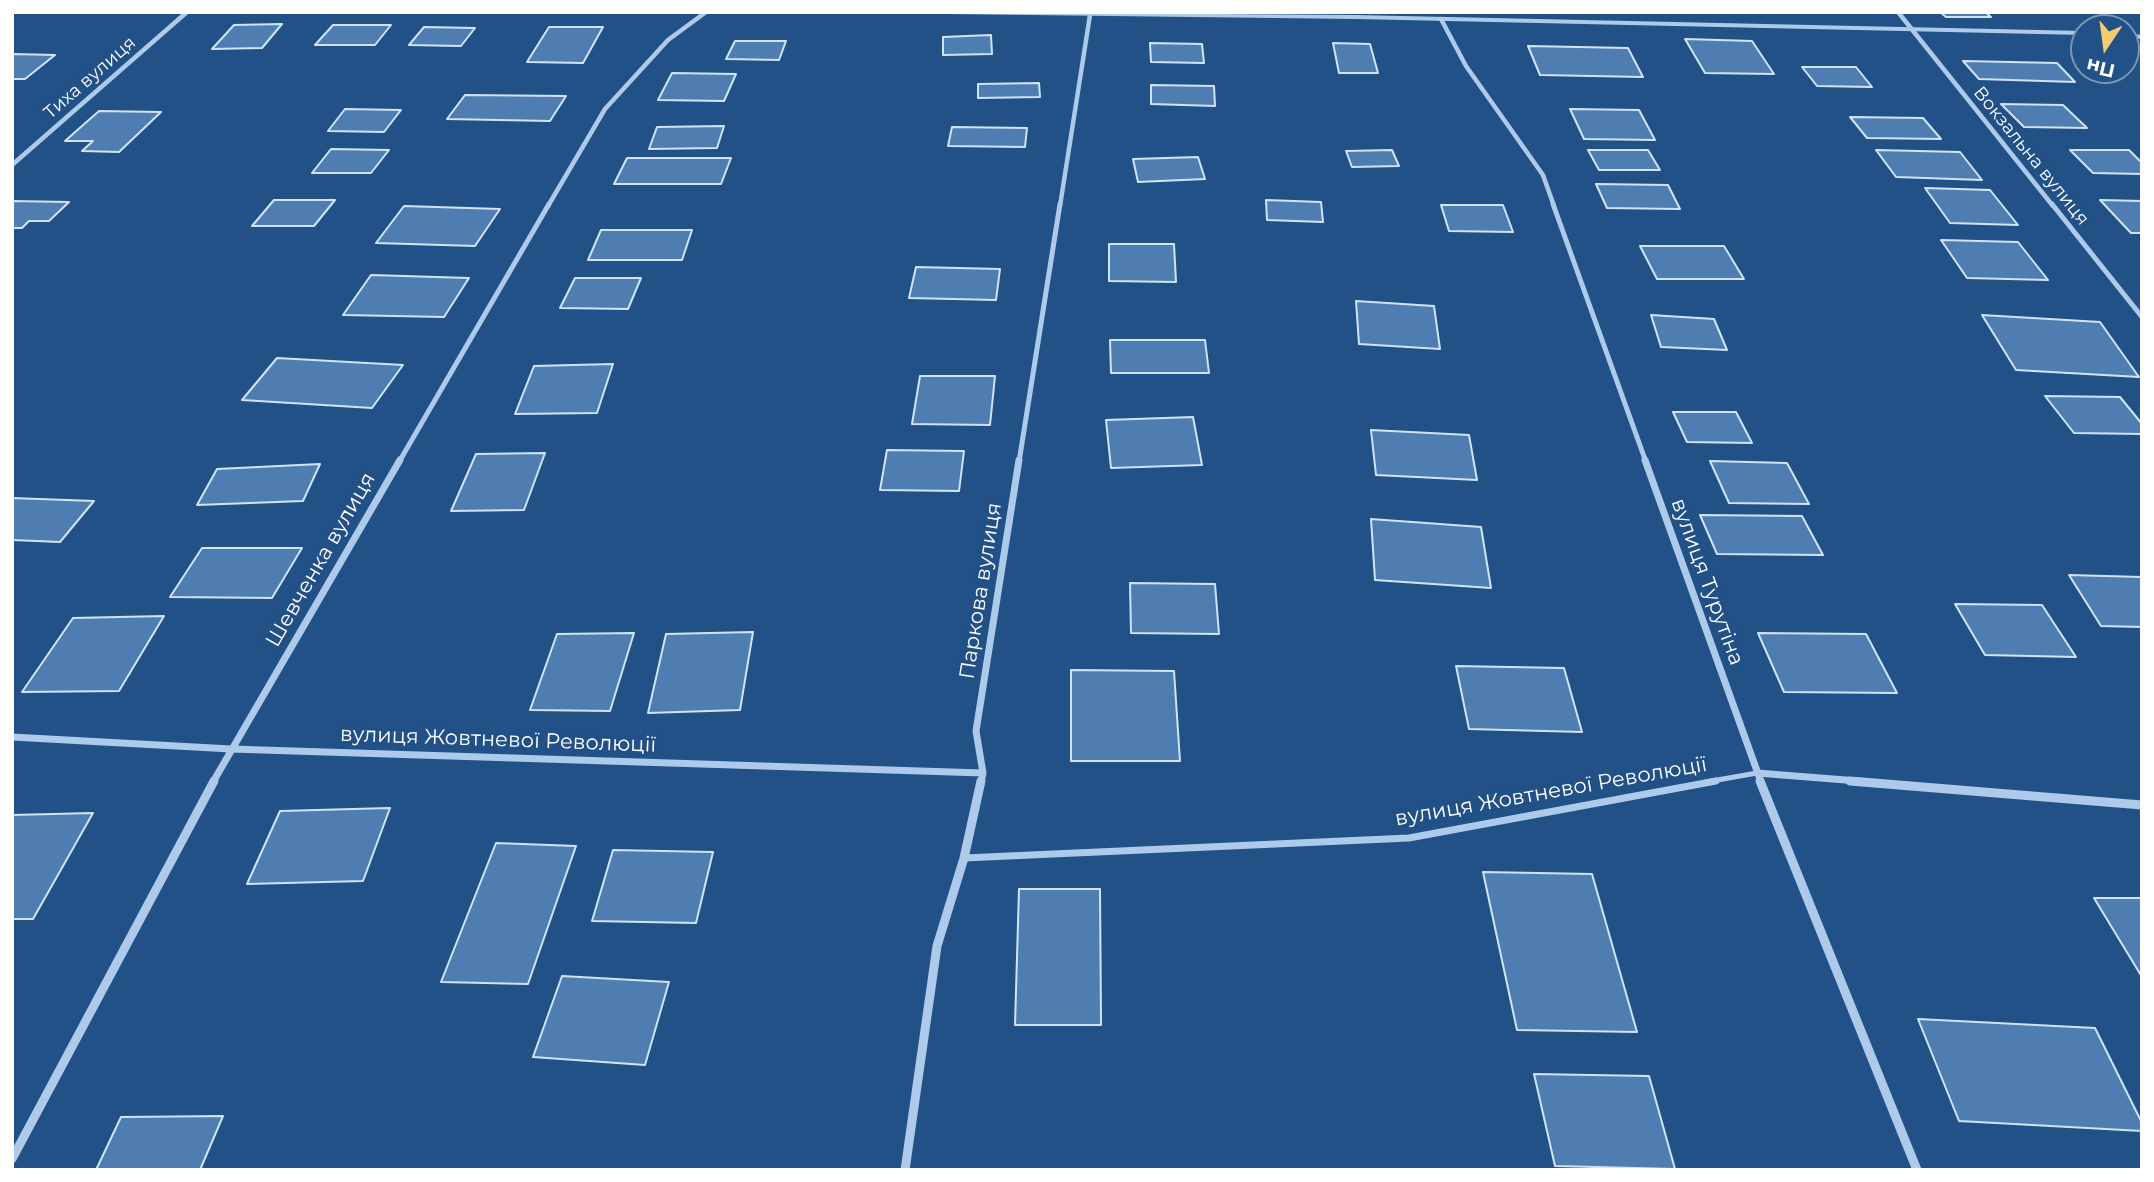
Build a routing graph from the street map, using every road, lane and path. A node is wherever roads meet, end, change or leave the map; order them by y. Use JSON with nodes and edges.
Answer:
{"nodes":[{"id":1,"x":187,"y":12,"type":"edge"},
{"id":2,"x":706,"y":12,"type":"edge"},
{"id":3,"x":948,"y":12,"type":"edge"},
{"id":4,"x":1898,"y":12,"type":"edge"},
{"id":5,"x":1090,"y":15,"type":"junction"},
{"id":6,"x":1441,"y":19,"type":"junction"},
{"id":7,"x":1911,"y":28,"type":"junction"},
{"id":8,"x":2070,"y":33,"type":"edge"},
{"id":9,"x":12,"y":164,"type":"edge"},
{"id":10,"x":2142,"y":317,"type":"edge"},
{"id":11,"x":12,"y":737,"type":"edge"},
{"id":12,"x":230,"y":749,"type":"junction"},
{"id":13,"x":983,"y":773,"type":"junction"},
{"id":14,"x":1757,"y":773,"type":"junction"},
{"id":15,"x":2142,"y":805,"type":"edge"},
{"id":16,"x":964,"y":858,"type":"junction"},
{"id":17,"x":12,"y":1159,"type":"edge"},
{"id":18,"x":905,"y":1170,"type":"edge"},
{"id":19,"x":1917,"y":1170,"type":"edge"}],
"edges":[{"from":1,"to":9,"type":"street","name":"Тиха вулиця"},
{"from":2,"to":12,"type":"street","name":"Шевченка вулиця"},
{"from":3,"to":5,"type":"street"},
{"from":4,"to":7,"type":"street","name":"Вокзальна вулиця"},
{"from":5,"to":6,"type":"street"},
{"from":5,"to":13,"type":"street","name":"Паркова вулиця"},
{"from":6,"to":7,"type":"street"},
{"from":6,"to":14,"type":"street","name":"вулиця Турутіна"},
{"from":7,"to":8,"type":"street"},
{"from":7,"to":10,"type":"street","name":"Вокзальна вулиця"},
{"from":11,"to":12,"type":"street","name":"вулиця Жовтневої Революції"},
{"from":12,"to":13,"type":"street","name":"вулиця Жовтневої Революції"},
{"from":12,"to":17,"type":"street","name":"Шевченка вулиця"},
{"from":13,"to":16,"type":"street","name":"Паркова вулиця"},
{"from":14,"to":15,"type":"street","name":"вулиця Жовтневої Революції"},
{"from":14,"to":16,"type":"lane","name":"вулиця Жовтневої Революції"},
{"from":14,"to":19,"type":"street","name":"вулиця Турутіна"},
{"from":16,"to":18,"type":"street","name":"Паркова вулиця"}]}
